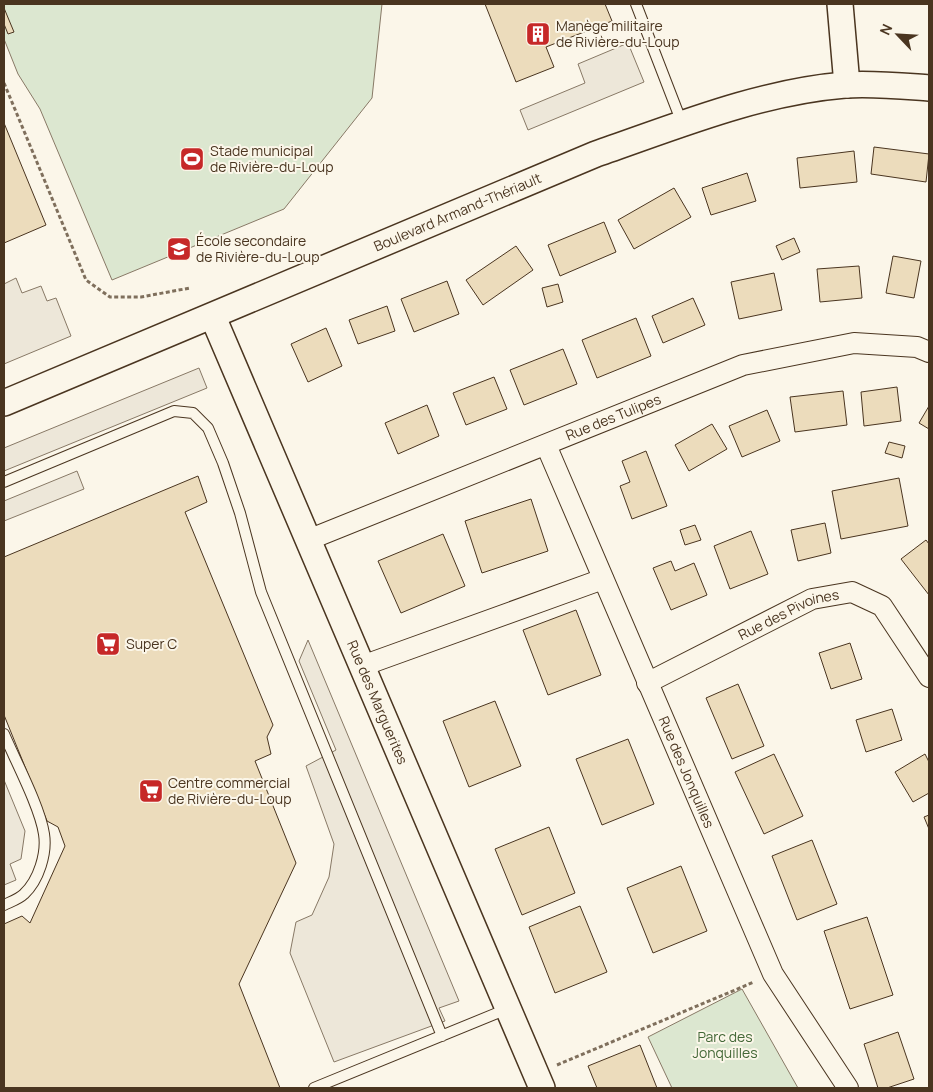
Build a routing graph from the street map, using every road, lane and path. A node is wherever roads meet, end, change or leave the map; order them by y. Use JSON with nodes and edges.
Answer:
{"nodes":[{"id":1,"x":636,"y":4,"type":"edge"},
{"id":2,"x":840,"y":4,"type":"edge"},
{"id":3,"x":4,"y":83,"type":"edge"},
{"id":4,"x":847,"y":85,"type":"junction"},
{"id":5,"x":929,"y":88,"type":"edge"},
{"id":6,"x":682,"y":124,"type":"junction"},
{"id":7,"x":190,"y":288,"type":"dead end"},
{"id":8,"x":212,"y":317,"type":"junction"},
{"id":9,"x":929,"y":352,"type":"edge"},
{"id":10,"x":4,"y":403,"type":"edge"},
{"id":11,"x":546,"y":445,"type":"junction"},
{"id":12,"x":4,"y":482,"type":"edge"},
{"id":13,"x":308,"y":540,"type":"junction"},
{"id":14,"x":603,"y":579,"type":"junction"},
{"id":15,"x":362,"y":666,"type":"junction"},
{"id":16,"x":929,"y":677,"type":"edge"},
{"id":17,"x":647,"y":683,"type":"junction"},
{"id":18,"x":4,"y":734,"type":"edge"},
{"id":19,"x":4,"y":905,"type":"edge"},
{"id":20,"x":773,"y":974,"type":"junction"},
{"id":21,"x":508,"y":1008,"type":"junction"},
{"id":22,"x":442,"y":1036,"type":"junction"},
{"id":23,"x":539,"y":1081,"type":"edge"},
{"id":24,"x":314,"y":1088,"type":"edge"},
{"id":25,"x":848,"y":1088,"type":"edge"}],
"edges":[{"from":1,"to":6,"type":"lane"},
{"from":2,"to":4,"type":"street"},
{"from":3,"to":7,"type":"path"},
{"from":4,"to":5,"type":"street","name":"Boulevard Armand-Thériault"},
{"from":4,"to":6,"type":"street","name":"Boulevard Armand-Thériault"},
{"from":6,"to":8,"type":"street","name":"Boulevard Armand-Thériault"},
{"from":8,"to":10,"type":"street","name":"Boulevard Armand-Thériault"},
{"from":8,"to":13,"type":"street","name":"Rue des Marguerites"},
{"from":9,"to":11,"type":"street","name":"Rue des Tulipes"},
{"from":11,"to":13,"type":"street","name":"Rue des Tulipes"},
{"from":11,"to":14,"type":"street","name":"Rue des Jonquilles"},
{"from":12,"to":22,"type":"lane"},
{"from":13,"to":15,"type":"street","name":"Rue des Marguerites"},
{"from":14,"to":15,"type":"street"},
{"from":14,"to":17,"type":"street","name":"Rue des Jonquilles"},
{"from":15,"to":21,"type":"street","name":"Rue des Marguerites"},
{"from":16,"to":17,"type":"street","name":"Rue des Pivoines"},
{"from":17,"to":20,"type":"street","name":"Rue des Jonquilles"},
{"from":18,"to":19,"type":"lane"},
{"from":20,"to":23,"type":"path"},
{"from":20,"to":25,"type":"street","name":"Rue des Jonquilles"},
{"from":21,"to":22,"type":"lane"},
{"from":21,"to":23,"type":"street","name":"Rue des Marguerites"},
{"from":22,"to":24,"type":"lane"}]}
